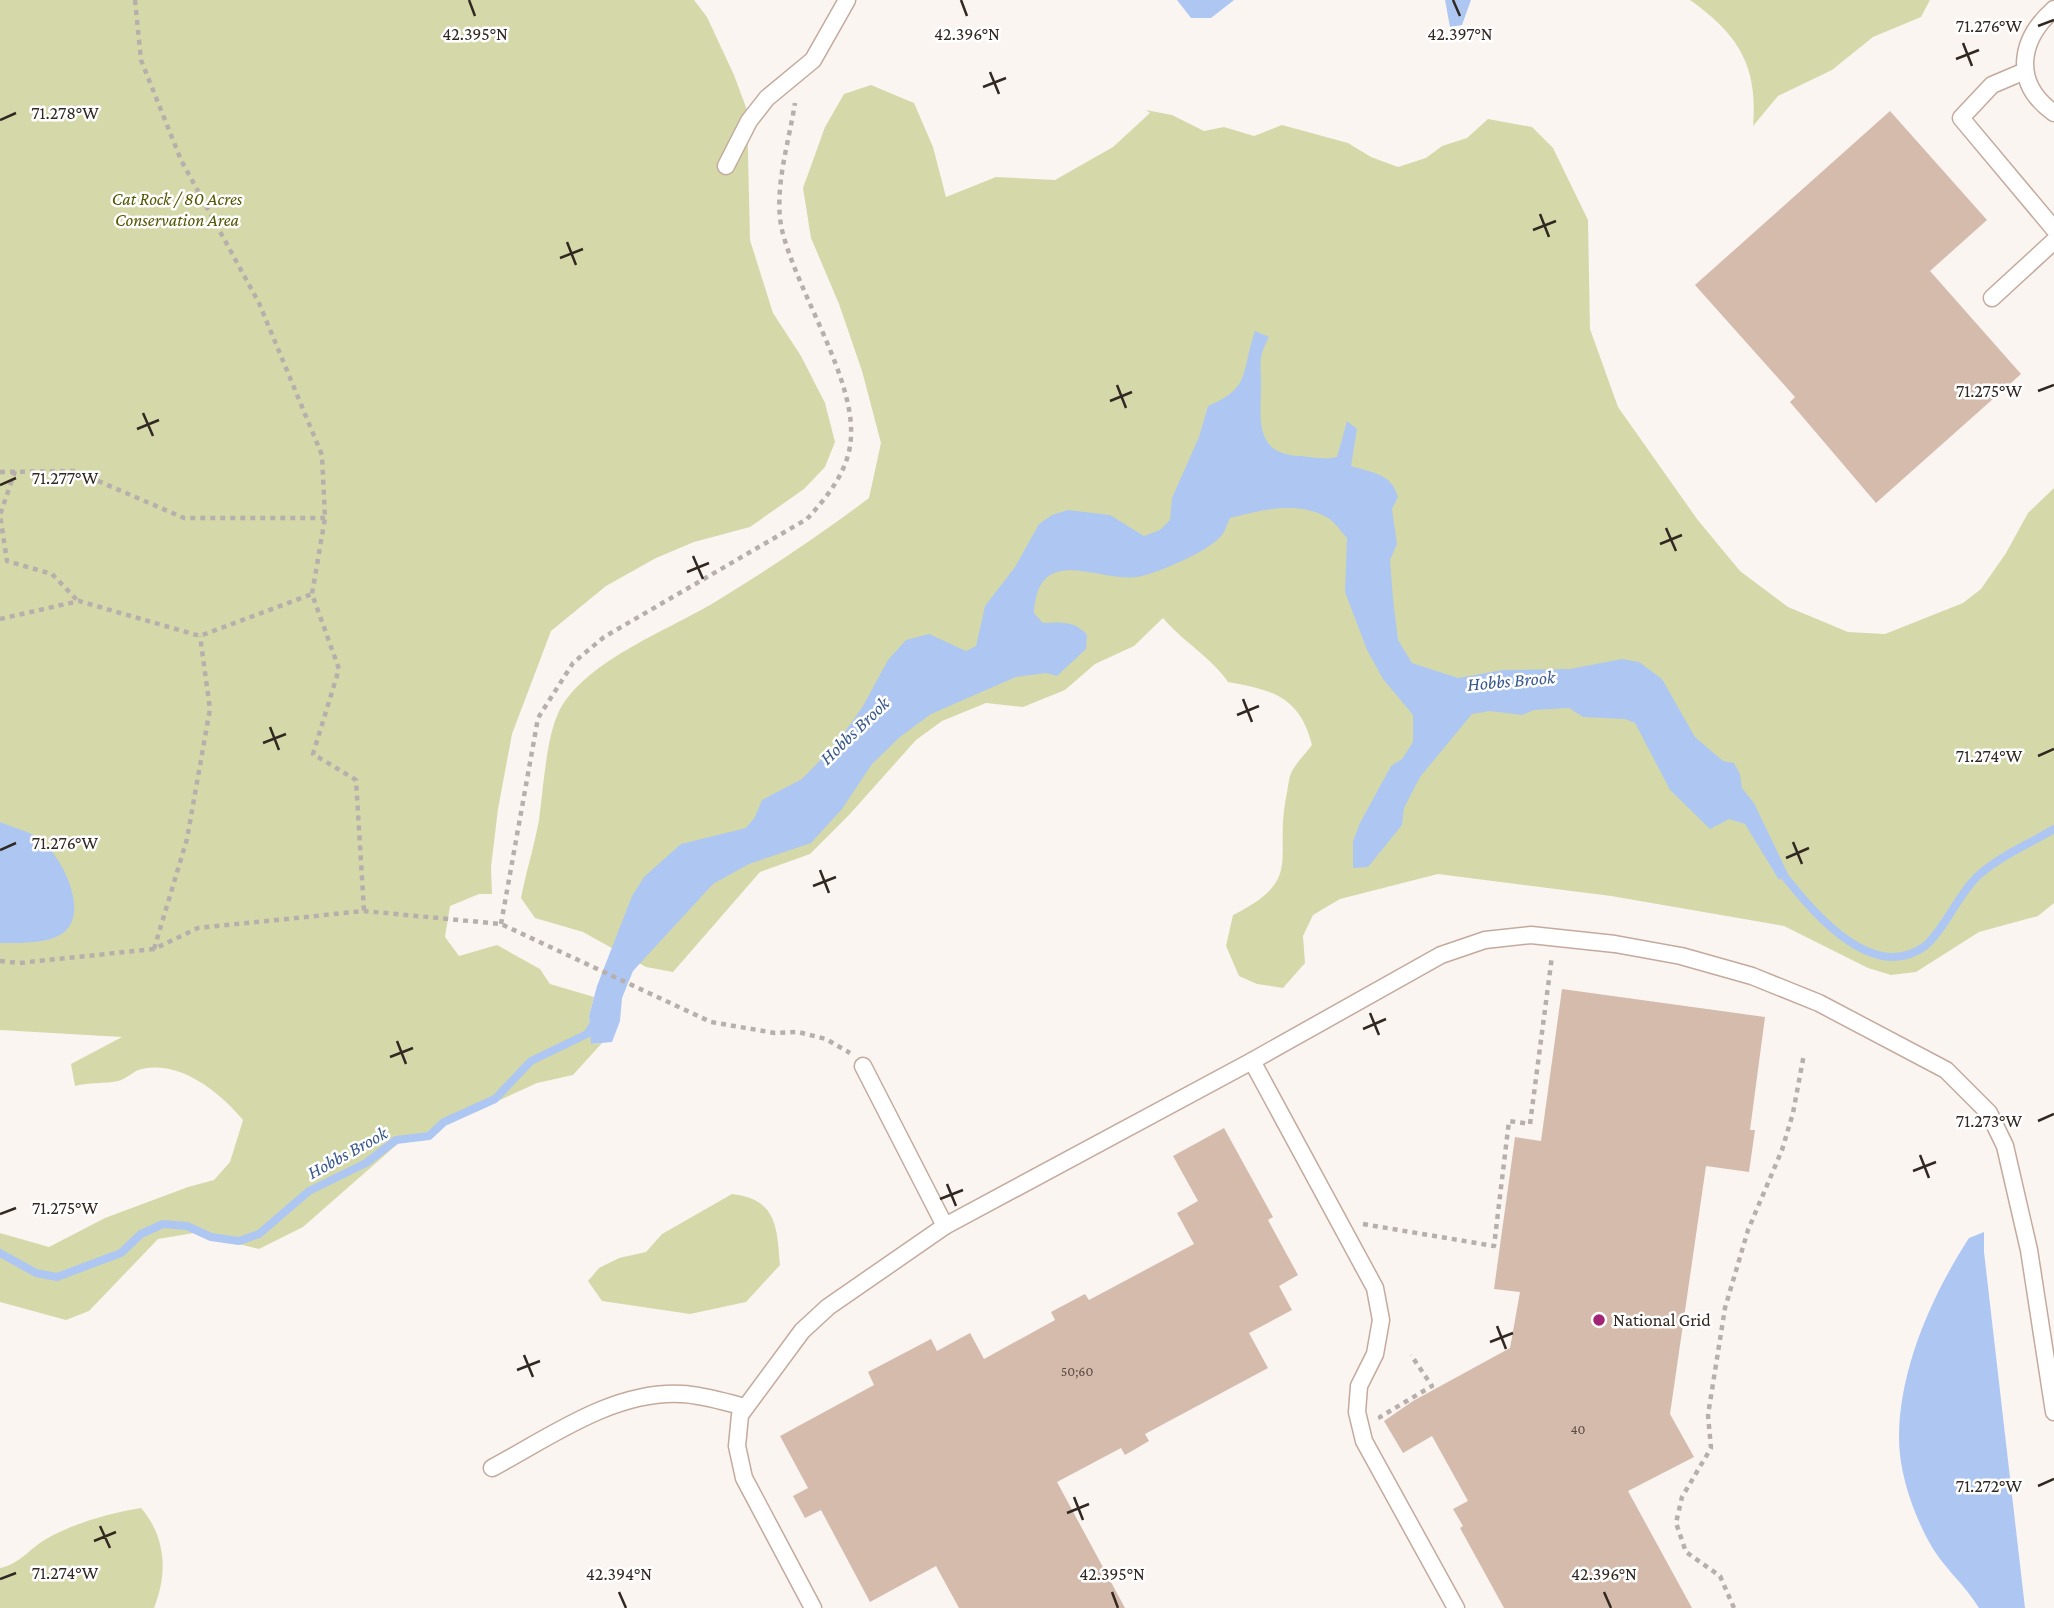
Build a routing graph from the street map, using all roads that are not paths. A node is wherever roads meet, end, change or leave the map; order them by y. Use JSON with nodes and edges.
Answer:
{"nodes":[{"id":1,"x":847,"y":0,"type":"edge"},
{"id":2,"x":2045,"y":0,"type":"edge"},
{"id":3,"x":2054,"y":9,"type":"edge"},
{"id":4,"x":2025,"y":71,"type":"junction"},
{"id":5,"x":2054,"y":113,"type":"edge"},
{"id":6,"x":726,"y":166,"type":"dead end"},
{"id":7,"x":2054,"y":229,"type":"edge"},
{"id":8,"x":2054,"y":241,"type":"edge"},
{"id":9,"x":1992,"y":298,"type":"dead end"},
{"id":10,"x":1252,"y":1061,"type":"junction"},
{"id":11,"x":863,"y":1066,"type":"road end"},
{"id":12,"x":945,"y":1226,"type":"junction"},
{"id":13,"x":746,"y":1406,"type":"junction"},
{"id":14,"x":2054,"y":1412,"type":"edge"},
{"id":15,"x":492,"y":1468,"type":"dead end"},
{"id":16,"x":813,"y":1608,"type":"edge"},
{"id":17,"x":1456,"y":1608,"type":"edge"}],
"edges":[{"from":1,"to":6,"type":"lane"},
{"from":2,"to":3,"type":"lane"},
{"from":3,"to":4,"type":"lane"},
{"from":4,"to":5,"type":"lane"},
{"from":4,"to":7,"type":"lane"},
{"from":8,"to":9,"type":"lane"},
{"from":10,"to":12,"type":"lane"},
{"from":10,"to":14,"type":"lane"},
{"from":10,"to":17,"type":"lane"},
{"from":11,"to":12,"type":"lane"},
{"from":12,"to":13,"type":"lane"},
{"from":13,"to":15,"type":"lane"},
{"from":13,"to":16,"type":"lane"}]}
